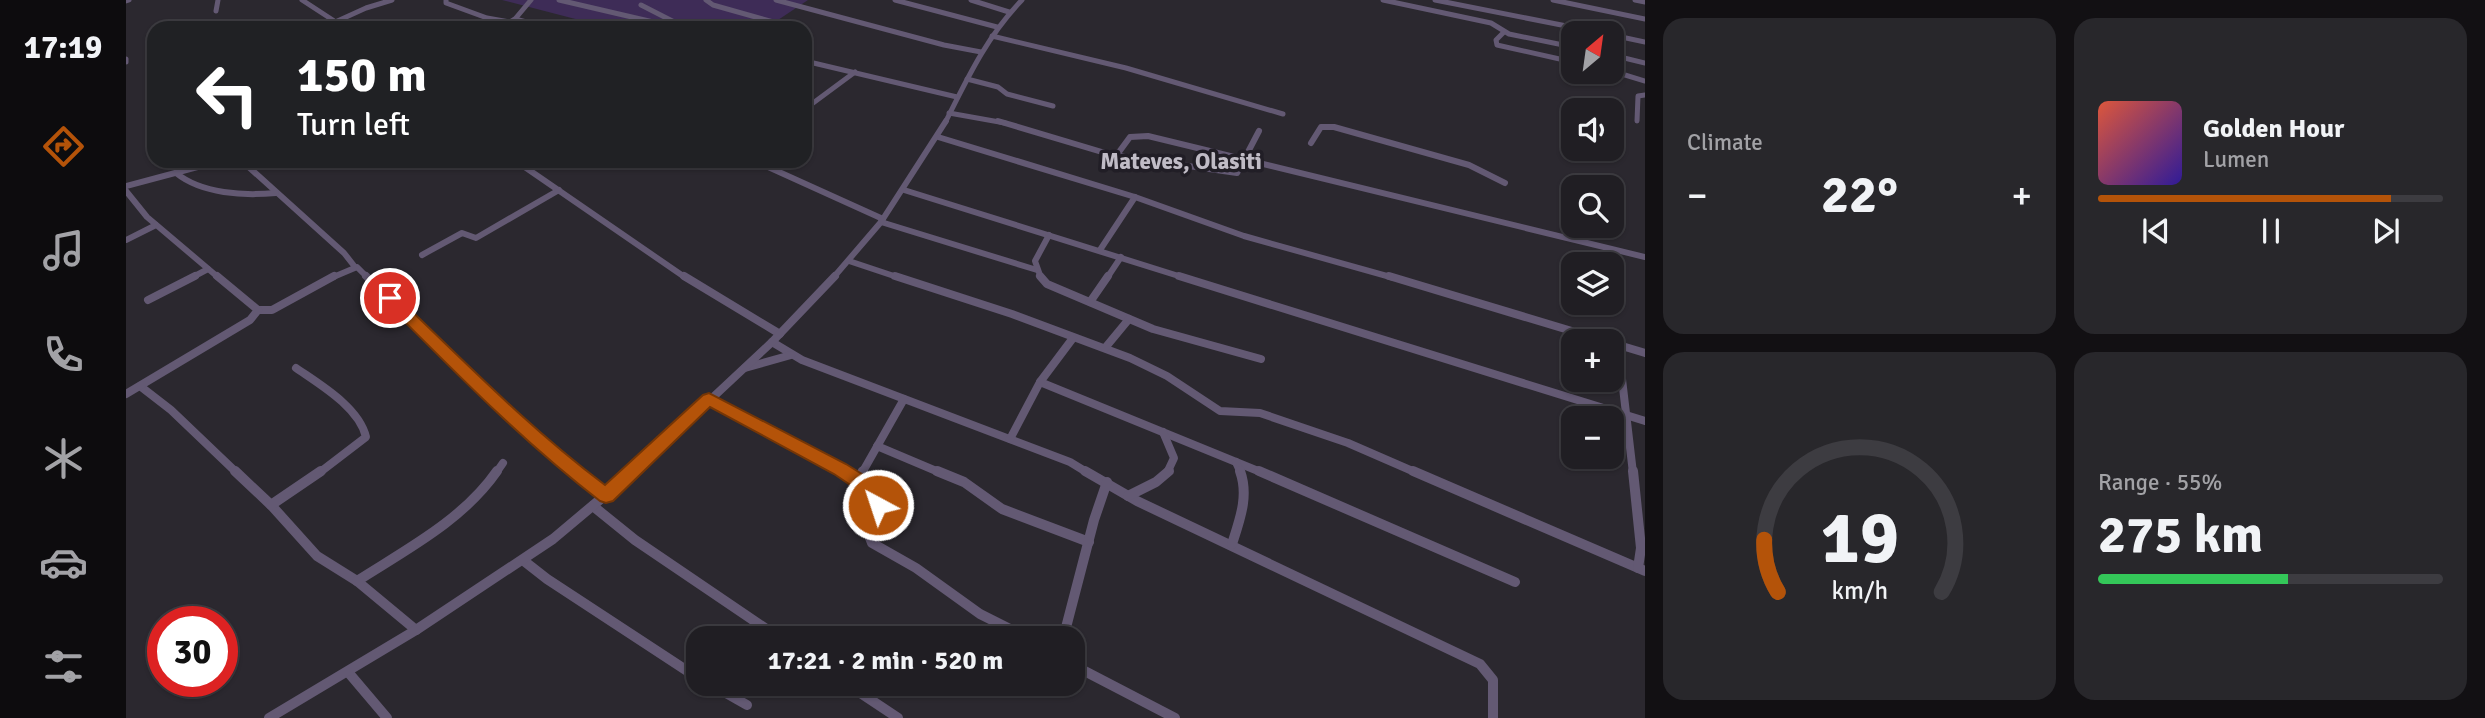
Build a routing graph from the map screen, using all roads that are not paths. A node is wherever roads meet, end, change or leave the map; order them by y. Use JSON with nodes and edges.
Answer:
{"nodes":[{"id":1,"x":218,"y":0,"type":"edge"},
{"id":2,"x":302,"y":0,"type":"edge"},
{"id":3,"x":392,"y":0,"type":"edge"},
{"id":4,"x":446,"y":0,"type":"edge"},
{"id":5,"x":531,"y":0,"type":"edge"},
{"id":6,"x":559,"y":0,"type":"edge"},
{"id":7,"x":706,"y":0,"type":"edge"},
{"id":8,"x":776,"y":0,"type":"edge"},
{"id":9,"x":895,"y":0,"type":"edge"},
{"id":10,"x":971,"y":0,"type":"edge"},
{"id":11,"x":1022,"y":0,"type":"edge"},
{"id":12,"x":1383,"y":0,"type":"edge"},
{"id":13,"x":1435,"y":0,"type":"edge"},
{"id":14,"x":1553,"y":0,"type":"edge"},
{"id":15,"x":1635,"y":0,"type":"edge"},
{"id":16,"x":1645,"y":2,"type":"edge"},
{"id":17,"x":641,"y":5,"type":"dead end"},
{"id":18,"x":216,"y":11,"type":"dead end"},
{"id":19,"x":1009,"y":12,"type":"junction"},
{"id":20,"x":1645,"y":19,"type":"edge"},
{"id":21,"x":512,"y":20,"type":"junction"},
{"id":22,"x":334,"y":21,"type":"joint"},
{"id":23,"x":517,"y":21,"type":"edge"},
{"id":24,"x":649,"y":21,"type":"edge"},
{"id":25,"x":672,"y":21,"type":"edge"},
{"id":26,"x":769,"y":21,"type":"edge"},
{"id":27,"x":1561,"y":25,"type":"edge"},
{"id":28,"x":997,"y":26,"type":"junction"},
{"id":29,"x":1504,"y":32,"type":"junction"},
{"id":30,"x":992,"y":36,"type":"junction"},
{"id":31,"x":1624,"y":38,"type":"edge"},
{"id":32,"x":1645,"y":42,"type":"edge"},
{"id":33,"x":1561,"y":44,"type":"edge"},
{"id":34,"x":981,"y":52,"type":"junction"},
{"id":35,"x":1624,"y":58,"type":"edge"},
{"id":36,"x":1561,"y":59,"type":"edge"},
{"id":37,"x":1645,"y":62,"type":"edge"},
{"id":38,"x":812,"y":63,"type":"edge"},
{"id":39,"x":855,"y":72,"type":"junction"},
{"id":40,"x":1624,"y":75,"type":"edge"},
{"id":41,"x":967,"y":79,"type":"junction"},
{"id":42,"x":1645,"y":81,"type":"edge"},
{"id":43,"x":1645,"y":95,"type":"edge"},
{"id":44,"x":957,"y":97,"type":"junction"},
{"id":45,"x":812,"y":104,"type":"edge"},
{"id":46,"x":1053,"y":106,"type":"dead end"},
{"id":47,"x":948,"y":113,"type":"junction"},
{"id":48,"x":1283,"y":114,"type":"dead end"},
{"id":49,"x":1637,"y":121,"type":"dead end"},
{"id":50,"x":1259,"y":131,"type":"dead end"},
{"id":51,"x":938,"y":137,"type":"junction"},
{"id":52,"x":1311,"y":143,"type":"dead end"},
{"id":53,"x":1112,"y":155,"type":"junction"},
{"id":54,"x":1243,"y":159,"type":"junction"},
{"id":55,"x":194,"y":168,"type":"edge"},
{"id":56,"x":250,"y":168,"type":"edge"},
{"id":57,"x":526,"y":168,"type":"edge"},
{"id":58,"x":770,"y":168,"type":"edge"},
{"id":59,"x":176,"y":173,"type":"junction"},
{"id":60,"x":1505,"y":183,"type":"dead end"},
{"id":61,"x":126,"y":186,"type":"edge"},
{"id":62,"x":559,"y":190,"type":"junction"},
{"id":63,"x":904,"y":190,"type":"junction"},
{"id":64,"x":126,"y":191,"type":"edge"},
{"id":65,"x":276,"y":192,"type":"junction"},
{"id":66,"x":1135,"y":197,"type":"junction"},
{"id":67,"x":882,"y":221,"type":"junction"},
{"id":68,"x":156,"y":225,"type":"junction"},
{"id":69,"x":1049,"y":234,"type":"junction"},
{"id":70,"x":126,"y":240,"type":"edge"},
{"id":71,"x":1100,"y":250,"type":"junction"},
{"id":72,"x":422,"y":255,"type":"dead end"},
{"id":73,"x":1121,"y":257,"type":"junction"},
{"id":74,"x":1645,"y":257,"type":"edge"},
{"id":75,"x":849,"y":261,"type":"junction"},
{"id":76,"x":355,"y":267,"type":"junction"},
{"id":77,"x":208,"y":269,"type":"junction"},
{"id":78,"x":1037,"y":270,"type":"junction"},
{"id":79,"x":148,"y":300,"type":"dead end"},
{"id":80,"x":1090,"y":302,"type":"junction"},
{"id":81,"x":258,"y":310,"type":"junction"},
{"id":82,"x":1129,"y":319,"type":"junction"},
{"id":83,"x":1565,"y":329,"type":"edge"},
{"id":84,"x":776,"y":338,"type":"junction"},
{"id":85,"x":1073,"y":338,"type":"junction"},
{"id":86,"x":1624,"y":347,"type":"edge"},
{"id":87,"x":1105,"y":348,"type":"junction"},
{"id":88,"x":1645,"y":353,"type":"edge"},
{"id":89,"x":791,"y":355,"type":"junction"},
{"id":90,"x":1261,"y":359,"type":"dead end"},
{"id":91,"x":296,"y":368,"type":"dead end"},
{"id":92,"x":742,"y":369,"type":"junction"},
{"id":93,"x":1040,"y":382,"type":"junction"},
{"id":94,"x":140,"y":386,"type":"junction"},
{"id":95,"x":127,"y":391,"type":"edge"},
{"id":96,"x":1622,"y":392,"type":"edge"},
{"id":97,"x":709,"y":399,"type":"junction"},
{"id":98,"x":904,"y":399,"type":"junction"},
{"id":99,"x":1626,"y":415,"type":"junction"},
{"id":100,"x":1645,"y":421,"type":"edge"},
{"id":101,"x":1163,"y":432,"type":"junction"},
{"id":102,"x":1010,"y":439,"type":"junction"},
{"id":103,"x":877,"y":446,"type":"junction"},
{"id":104,"x":1236,"y":462,"type":"junction"},
{"id":105,"x":503,"y":463,"type":"dead end"},
{"id":106,"x":858,"y":480,"type":"junction"},
{"id":107,"x":1107,"y":482,"type":"junction"},
{"id":108,"x":606,"y":495,"type":"junction"},
{"id":109,"x":1128,"y":496,"type":"junction"},
{"id":110,"x":271,"y":505,"type":"junction"},
{"id":111,"x":593,"y":506,"type":"junction"},
{"id":112,"x":1089,"y":542,"type":"junction"},
{"id":113,"x":1232,"y":544,"type":"junction"},
{"id":114,"x":524,"y":561,"type":"junction"},
{"id":115,"x":1642,"y":570,"type":"edge"},
{"id":116,"x":357,"y":581,"type":"junction"},
{"id":117,"x":1515,"y":583,"type":"dead end"},
{"id":118,"x":762,"y":626,"type":"edge"},
{"id":119,"x":1004,"y":626,"type":"edge"},
{"id":120,"x":1066,"y":626,"type":"edge"},
{"id":121,"x":416,"y":630,"type":"junction"},
{"id":122,"x":686,"y":670,"type":"edge"},
{"id":123,"x":1085,"y":671,"type":"edge"},
{"id":124,"x":348,"y":672,"type":"junction"},
{"id":125,"x":731,"y":696,"type":"edge"},
{"id":126,"x":864,"y":696,"type":"edge"},
{"id":127,"x":747,"y":705,"type":"dead end"},
{"id":128,"x":270,"y":718,"type":"edge"},
{"id":129,"x":387,"y":718,"type":"edge"},
{"id":130,"x":898,"y":718,"type":"edge"},
{"id":131,"x":1175,"y":718,"type":"edge"},
{"id":132,"x":1493,"y":718,"type":"edge"}],
"edges":[{"from":1,"to":18,"type":"street"},
{"from":2,"to":22,"type":"street"},
{"from":3,"to":22,"type":"street"},
{"from":4,"to":21,"type":"street"},
{"from":5,"to":21,"type":"street"},
{"from":6,"to":24,"type":"street"},
{"from":7,"to":26,"type":"street"},
{"from":8,"to":34,"type":"street"},
{"from":9,"to":28,"type":"street"},
{"from":10,"to":19,"type":"street"},
{"from":11,"to":19,"type":"street"},
{"from":12,"to":29,"type":"street"},
{"from":13,"to":27,"type":"street"},
{"from":14,"to":20,"type":"street"},
{"from":15,"to":16,"type":"street"},
{"from":17,"to":25,"type":"street"},
{"from":19,"to":28,"type":"street"},
{"from":21,"to":23,"type":"street"},
{"from":28,"to":30,"type":"street"},
{"from":29,"to":33,"type":"street"},
{"from":29,"to":36,"type":"street"},
{"from":30,"to":34,"type":"street"},
{"from":30,"to":48,"type":"street"},
{"from":31,"to":32,"type":"street"},
{"from":34,"to":41,"type":"street"},
{"from":35,"to":37,"type":"street"},
{"from":38,"to":39,"type":"street"},
{"from":39,"to":44,"type":"street"},
{"from":39,"to":45,"type":"street"},
{"from":40,"to":42,"type":"street"},
{"from":41,"to":44,"type":"street"},
{"from":41,"to":46,"type":"street"},
{"from":43,"to":49,"type":"street"},
{"from":44,"to":47,"type":"street"},
{"from":47,"to":51,"type":"street"},
{"from":47,"to":53,"type":"street"},
{"from":50,"to":54,"type":"street"},
{"from":51,"to":63,"type":"street"},
{"from":51,"to":66,"type":"street"},
{"from":52,"to":60,"type":"street"},
{"from":53,"to":54,"type":"street"},
{"from":53,"to":54,"type":"street"},
{"from":54,"to":74,"type":"street"},
{"from":55,"to":59,"type":"street"},
{"from":56,"to":65,"type":"street"},
{"from":57,"to":62,"type":"street"},
{"from":58,"to":67,"type":"street"},
{"from":59,"to":61,"type":"street"},
{"from":59,"to":65,"type":"street"},
{"from":62,"to":72,"type":"street"},
{"from":62,"to":84,"type":"street"},
{"from":63,"to":67,"type":"street"},
{"from":63,"to":69,"type":"street"},
{"from":64,"to":68,"type":"street"},
{"from":65,"to":76,"type":"street"},
{"from":66,"to":71,"type":"street"},
{"from":66,"to":83,"type":"street"},
{"from":67,"to":75,"type":"street"},
{"from":67,"to":78,"type":"street"},
{"from":68,"to":70,"type":"street"},
{"from":68,"to":77,"type":"street"},
{"from":69,"to":71,"type":"street"},
{"from":69,"to":78,"type":"street"},
{"from":71,"to":73,"type":"street"},
{"from":73,"to":80,"type":"street"},
{"from":73,"to":99,"type":"street"},
{"from":75,"to":84,"type":"street"},
{"from":75,"to":85,"type":"street"},
{"from":76,"to":81,"type":"street"},
{"from":76,"to":108,"type":"street"},
{"from":77,"to":79,"type":"street"},
{"from":77,"to":81,"type":"street"},
{"from":78,"to":80,"type":"street"},
{"from":80,"to":82,"type":"street"},
{"from":81,"to":94,"type":"street"},
{"from":82,"to":87,"type":"street"},
{"from":82,"to":90,"type":"street"},
{"from":84,"to":89,"type":"street"},
{"from":84,"to":92,"type":"street"},
{"from":85,"to":87,"type":"street"},
{"from":85,"to":93,"type":"street"},
{"from":86,"to":88,"type":"street"},
{"from":87,"to":115,"type":"street"},
{"from":89,"to":92,"type":"street"},
{"from":89,"to":98,"type":"street"},
{"from":91,"to":110,"type":"street"},
{"from":92,"to":97,"type":"street"},
{"from":93,"to":101,"type":"street"},
{"from":93,"to":102,"type":"street"},
{"from":94,"to":95,"type":"street"},
{"from":94,"to":110,"type":"street"},
{"from":96,"to":99,"type":"street"},
{"from":97,"to":106,"type":"street"},
{"from":97,"to":108,"type":"street"},
{"from":98,"to":102,"type":"street"},
{"from":98,"to":103,"type":"street"},
{"from":99,"to":100,"type":"street"},
{"from":99,"to":115,"type":"street"},
{"from":101,"to":104,"type":"street"},
{"from":101,"to":109,"type":"street"},
{"from":102,"to":107,"type":"street"},
{"from":103,"to":106,"type":"street"},
{"from":103,"to":112,"type":"street"},
{"from":104,"to":113,"type":"street"},
{"from":104,"to":117,"type":"street"},
{"from":105,"to":116,"type":"street"},
{"from":106,"to":119,"type":"street"},
{"from":107,"to":109,"type":"street"},
{"from":107,"to":112,"type":"street"},
{"from":108,"to":111,"type":"street"},
{"from":109,"to":113,"type":"street"},
{"from":110,"to":116,"type":"street"},
{"from":111,"to":114,"type":"street"},
{"from":111,"to":118,"type":"street"},
{"from":112,"to":120,"type":"street"},
{"from":113,"to":132,"type":"street"},
{"from":114,"to":121,"type":"street"},
{"from":114,"to":122,"type":"street"},
{"from":116,"to":121,"type":"street"},
{"from":121,"to":124,"type":"street"},
{"from":123,"to":131,"type":"street"},
{"from":124,"to":128,"type":"street"},
{"from":124,"to":129,"type":"street"},
{"from":125,"to":127,"type":"street"},
{"from":126,"to":130,"type":"street"}]}
